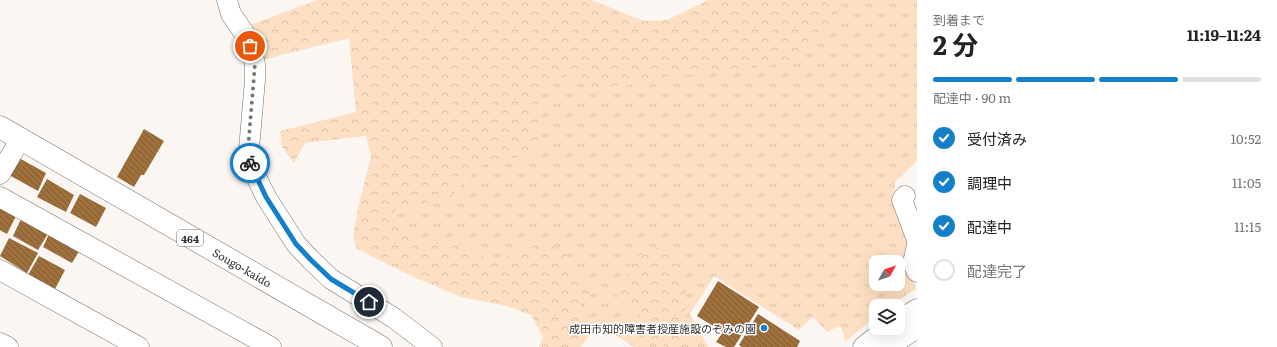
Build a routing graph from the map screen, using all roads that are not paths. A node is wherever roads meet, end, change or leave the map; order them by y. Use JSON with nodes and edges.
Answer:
{"nodes":[{"id":1,"x":227,"y":0,"type":"edge"},
{"id":2,"x":0,"y":127,"type":"edge"},
{"id":3,"x":21,"y":138,"type":"junction"},
{"id":4,"x":0,"y":174,"type":"edge"},
{"id":5,"x":905,"y":196,"type":"dead end"},
{"id":6,"x":0,"y":197,"type":"edge"},
{"id":7,"x":917,"y":240,"type":"edge"},
{"id":8,"x":917,"y":245,"type":"edge"},
{"id":9,"x":0,"y":270,"type":"edge"},
{"id":10,"x":917,"y":272,"type":"edge"},
{"id":11,"x":917,"y":309,"type":"edge"},
{"id":12,"x":905,"y":317,"type":"edge"},
{"id":13,"x":917,"y":328,"type":"edge"},
{"id":14,"x":878,"y":335,"type":"edge"},
{"id":15,"x":0,"y":343,"type":"edge"},
{"id":16,"x":8,"y":347,"type":"edge"},
{"id":17,"x":139,"y":347,"type":"edge"},
{"id":18,"x":271,"y":347,"type":"edge"},
{"id":19,"x":381,"y":347,"type":"edge"},
{"id":20,"x":432,"y":347,"type":"edge"},
{"id":21,"x":863,"y":347,"type":"edge"},
{"id":22,"x":888,"y":347,"type":"edge"}],
"edges":[{"from":1,"to":20,"type":"street"},
{"from":2,"to":3,"type":"highway","name":"Sougo-kaido","number":"464"},
{"from":3,"to":4,"type":"street"},
{"from":3,"to":19,"type":"highway","name":"Sougo-kaido","number":"464"},
{"from":5,"to":7,"type":"street"},
{"from":6,"to":18,"type":"street"},
{"from":8,"to":10,"type":"street"},
{"from":9,"to":17,"type":"street"},
{"from":11,"to":12,"type":"street"},
{"from":13,"to":22,"type":"street"},
{"from":14,"to":21,"type":"street"},
{"from":15,"to":16,"type":"street"}]}
